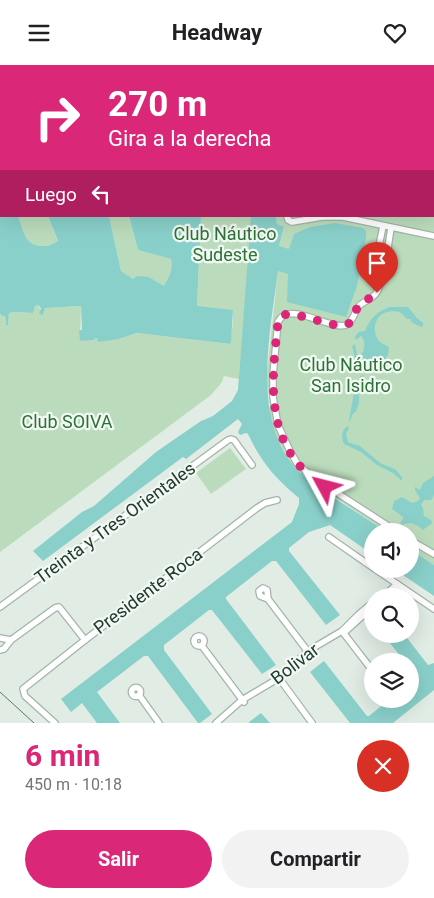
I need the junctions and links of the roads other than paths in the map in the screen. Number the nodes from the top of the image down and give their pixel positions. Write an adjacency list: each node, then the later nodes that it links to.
1 (287, 217): 2 (street)
2 (320, 217): 3 (street)
3 (383, 226): 4 (street); 6 (street)
4 (391, 228): 5 (street); 6 (street)
5 (434, 236)
6 (385, 260): 9 (street)
7 (252, 465): 18 (street, Treinta y Tres Orientales)
8 (277, 500): 25 (street, Presidente Roca)
9 (383, 523)
10 (329, 537): 13 (street)
11 (419, 545): 12 (street)
12 (434, 554)
13 (364, 561)
14 (388, 578): 15 (street)
15 (399, 586): 16 (street); 20 (street)
16 (396, 588)
17 (266, 597): 28 (street)
18 (0, 607)
19 (364, 609): 22 (street, Bolivar)
20 (434, 609)
21 (364, 614): 22 (street, Bolivar)
22 (343, 632): 28 (street, Bolivar); 29 (street)
23 (0, 638): 24 (street)
24 (11, 640): 25 (street); 27 (street)
25 (84, 640): 33 (street, Presidente Roca)
26 (202, 646): 32 (street)
27 (0, 650)
28 (309, 652): 30 (street, Bolivar)
29 (364, 660)
30 (280, 679): 32 (street, Bolivar); 37 (street)
31 (139, 695): 34 (street)
32 (243, 701): 35 (street, Bolivar); 36 (street, Bolivar)
33 (55, 723)
34 (159, 723)
35 (216, 723)
36 (221, 723)
37 (312, 723)

